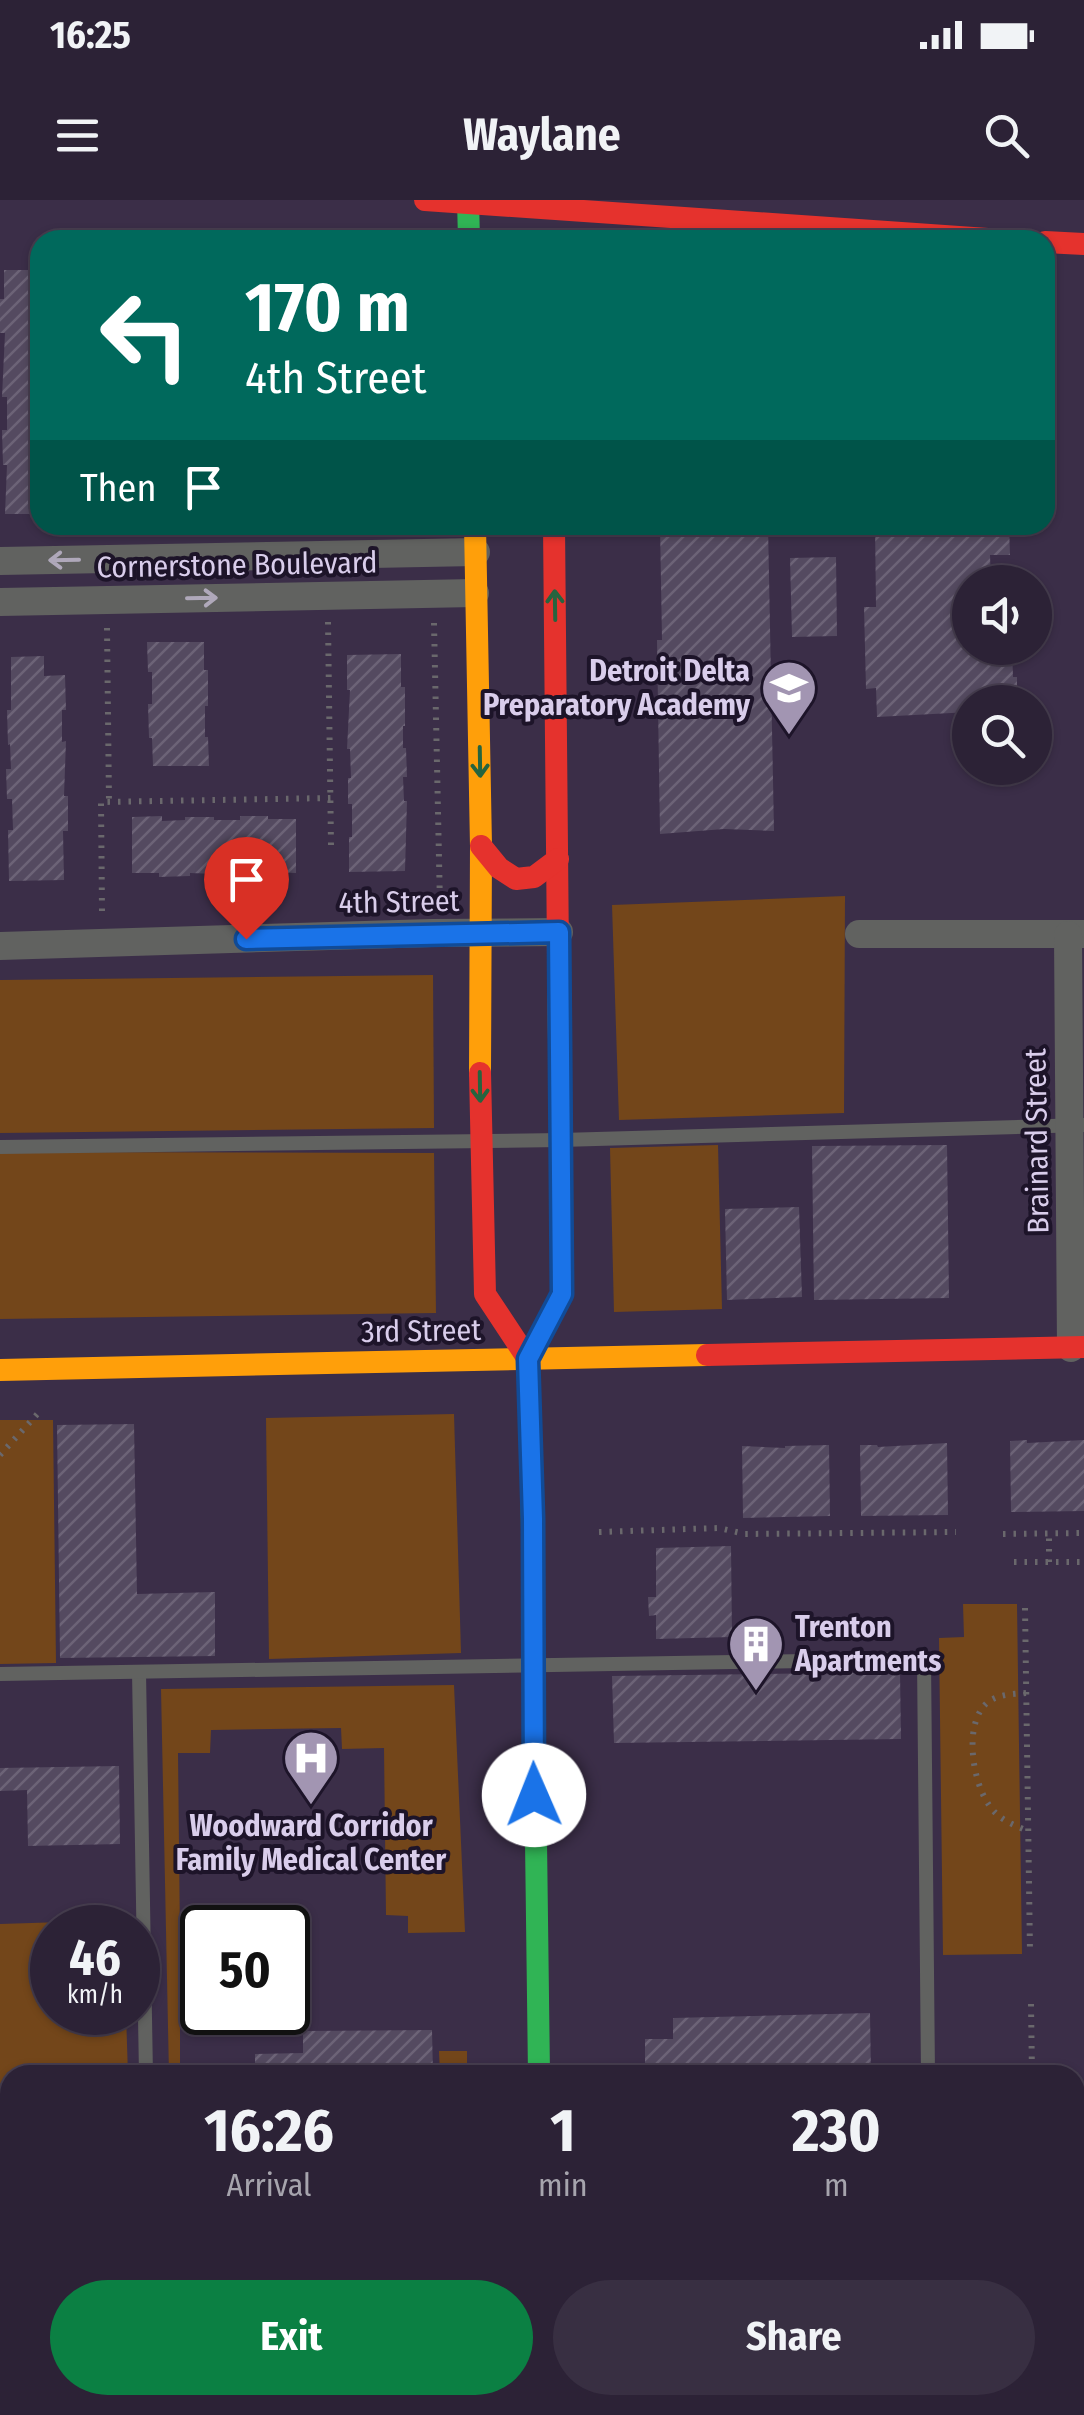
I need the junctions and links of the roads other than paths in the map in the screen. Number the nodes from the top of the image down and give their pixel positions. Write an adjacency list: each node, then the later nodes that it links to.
1 (424, 200): 2 (main road)
2 (468, 202): 3 (main road); 4 (main road)
3 (552, 212): 5 (main road)
4 (469, 230)
5 (841, 230)
6 (1055, 243): 7 (main road)
7 (1084, 244)
8 (554, 535): 14 (main road, one-way to 8)
9 (476, 538): 10 (street, Cornerstone Boulevard, one-way to 10); 11 (main road)
10 (0, 561)
11 (476, 593): 12 (street, Cornerstone Boulevard, one-way to 11); 13 (main road, one-way to 13)
12 (0, 602)
13 (481, 846): 14 (main road); 16 (main road)
14 (558, 859): 15 (main road)
15 (559, 932): 16 (street, 4th Street); 21 (main road)
16 (479, 933): 19 (street, 4th Street); 22 (main road, one-way to 22)
17 (859, 934): 18 (street)
18 (1076, 934): 20 (street, Brainard Street)
19 (0, 946)
20 (1076, 1125): 21 (lane); 24 (street, Brainard Street)
21 (561, 1140): 22 (lane); 25 (main road)
22 (480, 1141): 23 (lane); 25 (main road)
23 (0, 1147)
24 (1077, 1348): 25 (main road, 3rd Street)
25 (528, 1359): 26 (main road, 3rd Street); 27 (main road)
26 (0, 1370)
27 (533, 1667): 28 (lane); 31 (main road); 32 (lane)
28 (140, 1672): 29 (lane); 30 (lane)
29 (0, 1674)
30 (146, 2065)
31 (539, 2065)
32 (928, 2065)

